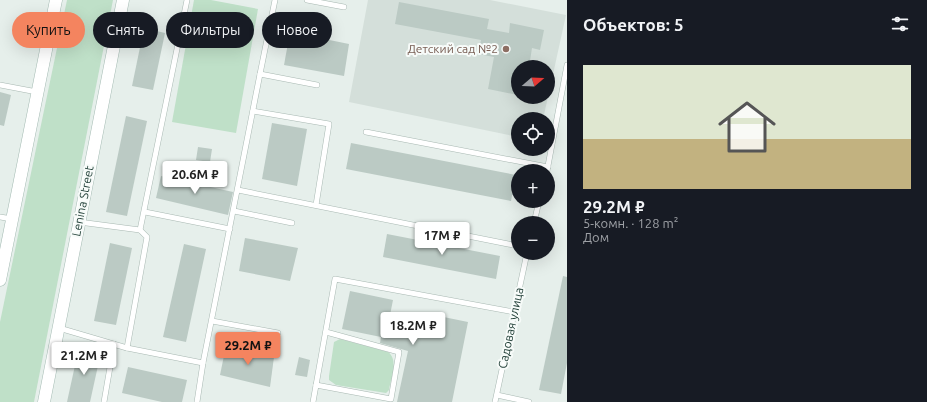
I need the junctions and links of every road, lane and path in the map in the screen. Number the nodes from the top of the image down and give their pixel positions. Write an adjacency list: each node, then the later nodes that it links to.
1 (56, 0): 11 (main road)
2 (123, 0): 22 (main road, Lenina Street)
3 (187, 0): 19 (lane)
4 (275, 0): 8 (lane)
5 (307, 0): 6 (lane)
6 (344, 7)
7 (567, 64): 15 (lane)
8 (260, 74): 10 (lane); 12 (lane)
9 (0, 85): 11 (lane)
10 (317, 86)
11 (37, 92): 21 (main road)
12 (253, 111): 16 (lane); 17 (lane)
13 (366, 132): 14 (lane)
14 (523, 164)
15 (548, 164)
16 (238, 190): 17 (lane); 18 (lane)
17 (316, 205): 26 (lane)
18 (234, 211): 23 (lane); 24 (lane)
19 (145, 212): 24 (lane); 25 (lane)
20 (0, 217): 21 (lane)
21 (12, 219): 28 (main road)
22 (79, 222): 25 (lane); 31 (main road, Lenina Street)
23 (292, 223)
24 (230, 229): 30 (lane)
25 (140, 230): 35 (lane)
26 (511, 245)
27 (525, 260): 29 (lane, Садовая улица)
28 (0, 280)
29 (514, 312): 32 (lane); 38 (lane, Садовая улица)
30 (212, 321): 33 (lane); 36 (lane)
31 (58, 328): 34 (lane); 39 (main road, Lenina Street)
32 (326, 332): 37 (lane); 37 (lane)
33 (278, 333)
34 (114, 344): 35 (lane); 40 (lane)
35 (127, 348): 36 (lane)
36 (203, 363): 41 (lane)
37 (316, 385): 42 (lane)
38 (497, 395): 43 (lane, Садовая улица); 44 (lane)
39 (44, 402)
40 (104, 402)
41 (197, 402)
42 (313, 402)
43 (495, 402)
44 (529, 402)

